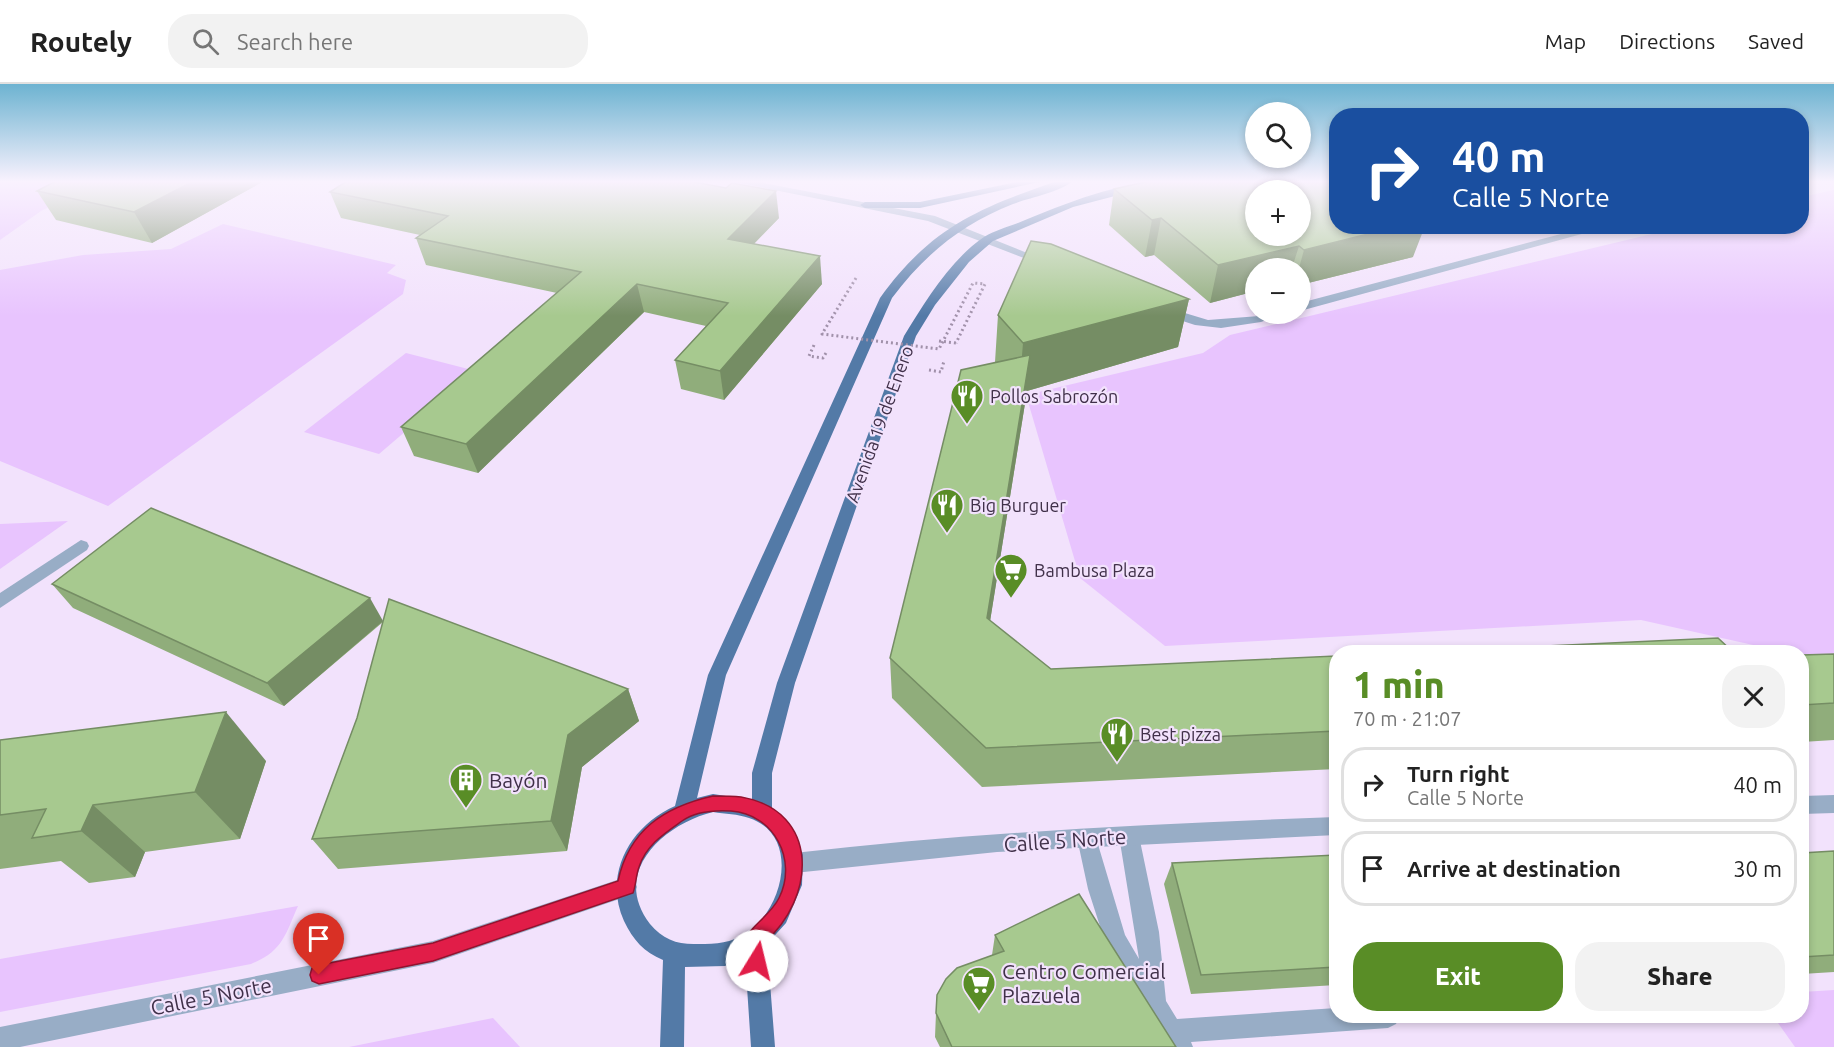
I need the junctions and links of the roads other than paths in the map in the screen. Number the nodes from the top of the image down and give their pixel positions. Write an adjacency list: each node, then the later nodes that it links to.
1 (953, 226): 3 (street)
2 (1020, 226): 5 (main road, Avenida 19 de Enero)
3 (956, 227): 5 (street); 14 (main road)
4 (1576, 234): 7 (street)
5 (989, 239): 6 (street); 15 (main road, Avenida 19 de Enero)
6 (1064, 270)
7 (1311, 304)
8 (1150, 305): 9 (street)
9 (1245, 322)
10 (81, 546): 11 (street)
11 (0, 602)
12 (1834, 804): 13 (street)
13 (1809, 805)
14 (684, 810): 15 (main road); 20 (main road)
15 (762, 813): 19 (main road)
16 (1329, 826): 17 (street, Calle 5 Norte)
17 (1129, 836): 18 (street, Calle 5 Norte); 23 (street)
18 (1088, 838): 19 (street, Calle 5 Norte); 23 (street)
19 (795, 863): 21 (main road)
20 (626, 887): 22 (main road); 25 (street, Calle 5 Norte)
21 (755, 939): 22 (main road); 28 (main road)
22 (674, 954): 27 (main road)
23 (1156, 1007): 26 (street)
24 (1329, 1022): 26 (street)
25 (0, 1039)
26 (1176, 1039)
27 (672, 1047)
28 (763, 1047)

